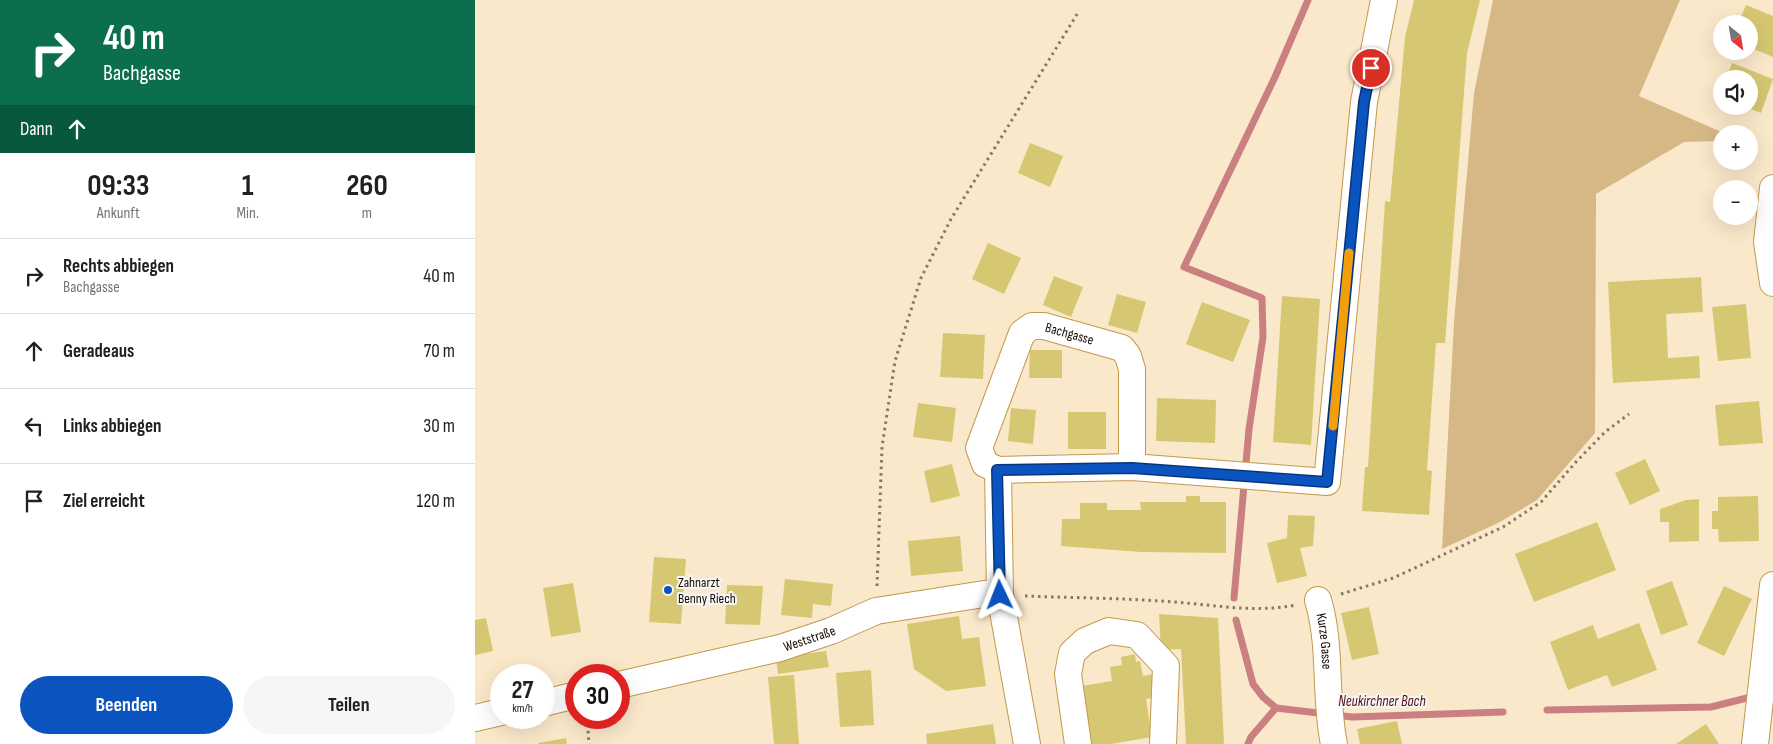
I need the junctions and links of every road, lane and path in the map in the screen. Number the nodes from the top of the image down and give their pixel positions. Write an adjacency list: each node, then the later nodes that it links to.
1 (1384, 0): 6 (street)
2 (1079, 11): 11 (path)
3 (1773, 188): 4 (street)
4 (1773, 283)
5 (1629, 414): 10 (path)
6 (1132, 468): 7 (street); 7 (street, Bachgasse)
7 (997, 470): 9 (street)
8 (1773, 585): 21 (street)
9 (1000, 595): 10 (path); 11 (street, Weststraße); 18 (street)
10 (1318, 600): 15 (street, Kurze Gasse)
11 (876, 611): 12 (street, Weststraße)
12 (630, 682)
13 (490, 715): 14 (street)
14 (475, 718)
15 (1330, 724)
16 (588, 729): 17 (path)
17 (589, 744)
18 (1027, 744)
19 (1079, 744): 20 (street)
20 (1163, 744)
21 (1755, 744)

